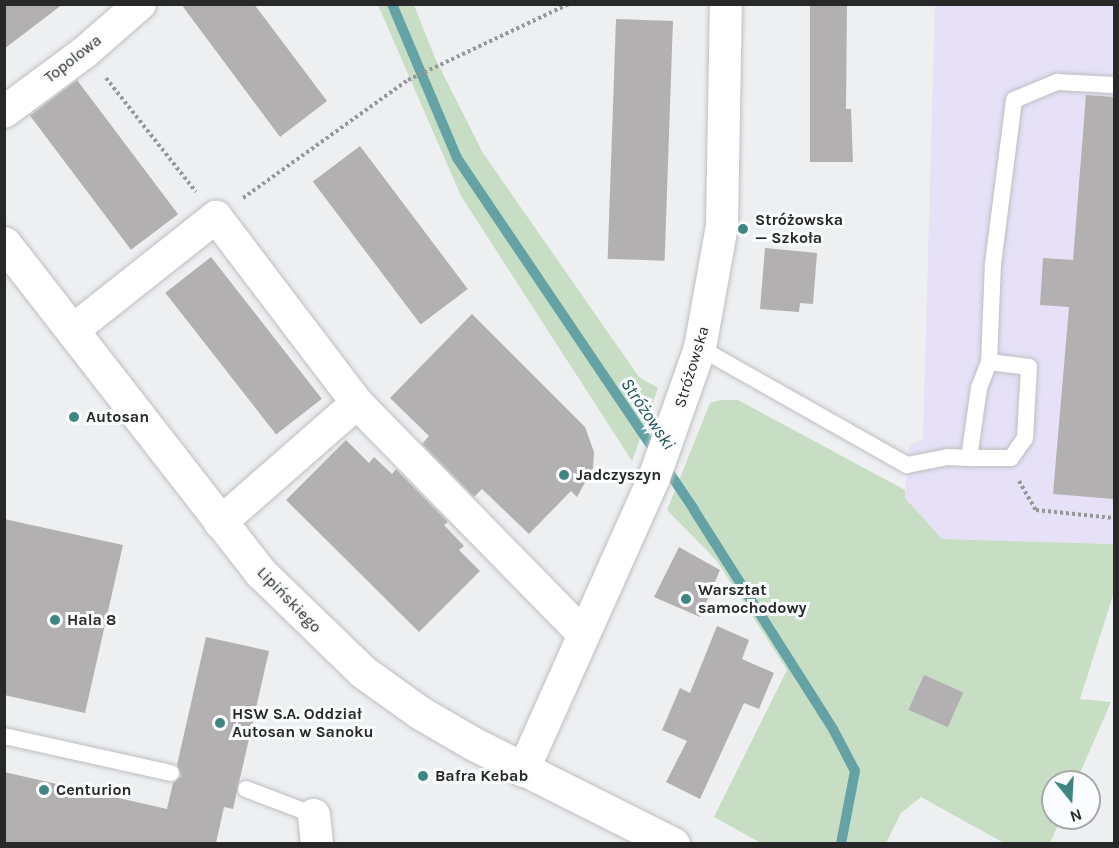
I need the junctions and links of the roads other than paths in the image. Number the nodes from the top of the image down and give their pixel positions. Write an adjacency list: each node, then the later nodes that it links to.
1 (140, 4): 4 (street, Topolowa)
2 (726, 4): 7 (street, Stróżowska)
3 (1114, 85): 8 (lane)
4 (4, 112)
5 (4, 243): 6 (main road, Lipińskiego)
6 (72, 332): 9 (street); 11 (main road, Lipińskiego)
7 (700, 348): 10 (lane); 12 (street, Stróżowska)
8 (989, 362): 10 (lane); 10 (lane)
9 (357, 403): 11 (street); 12 (street)
10 (969, 458)
11 (220, 523): 14 (main road, Lipińskiego)
12 (583, 634): 14 (street, Stróżowska)
13 (4, 736): 15 (lane)
14 (523, 771): 17 (main road, Lipińskiego)
15 (171, 773)
16 (246, 789): 18 (lane)
17 (595, 805): 19 (main road); 20 (main road, Lipińskiego)
18 (315, 829)
19 (630, 843)
20 (673, 843)

